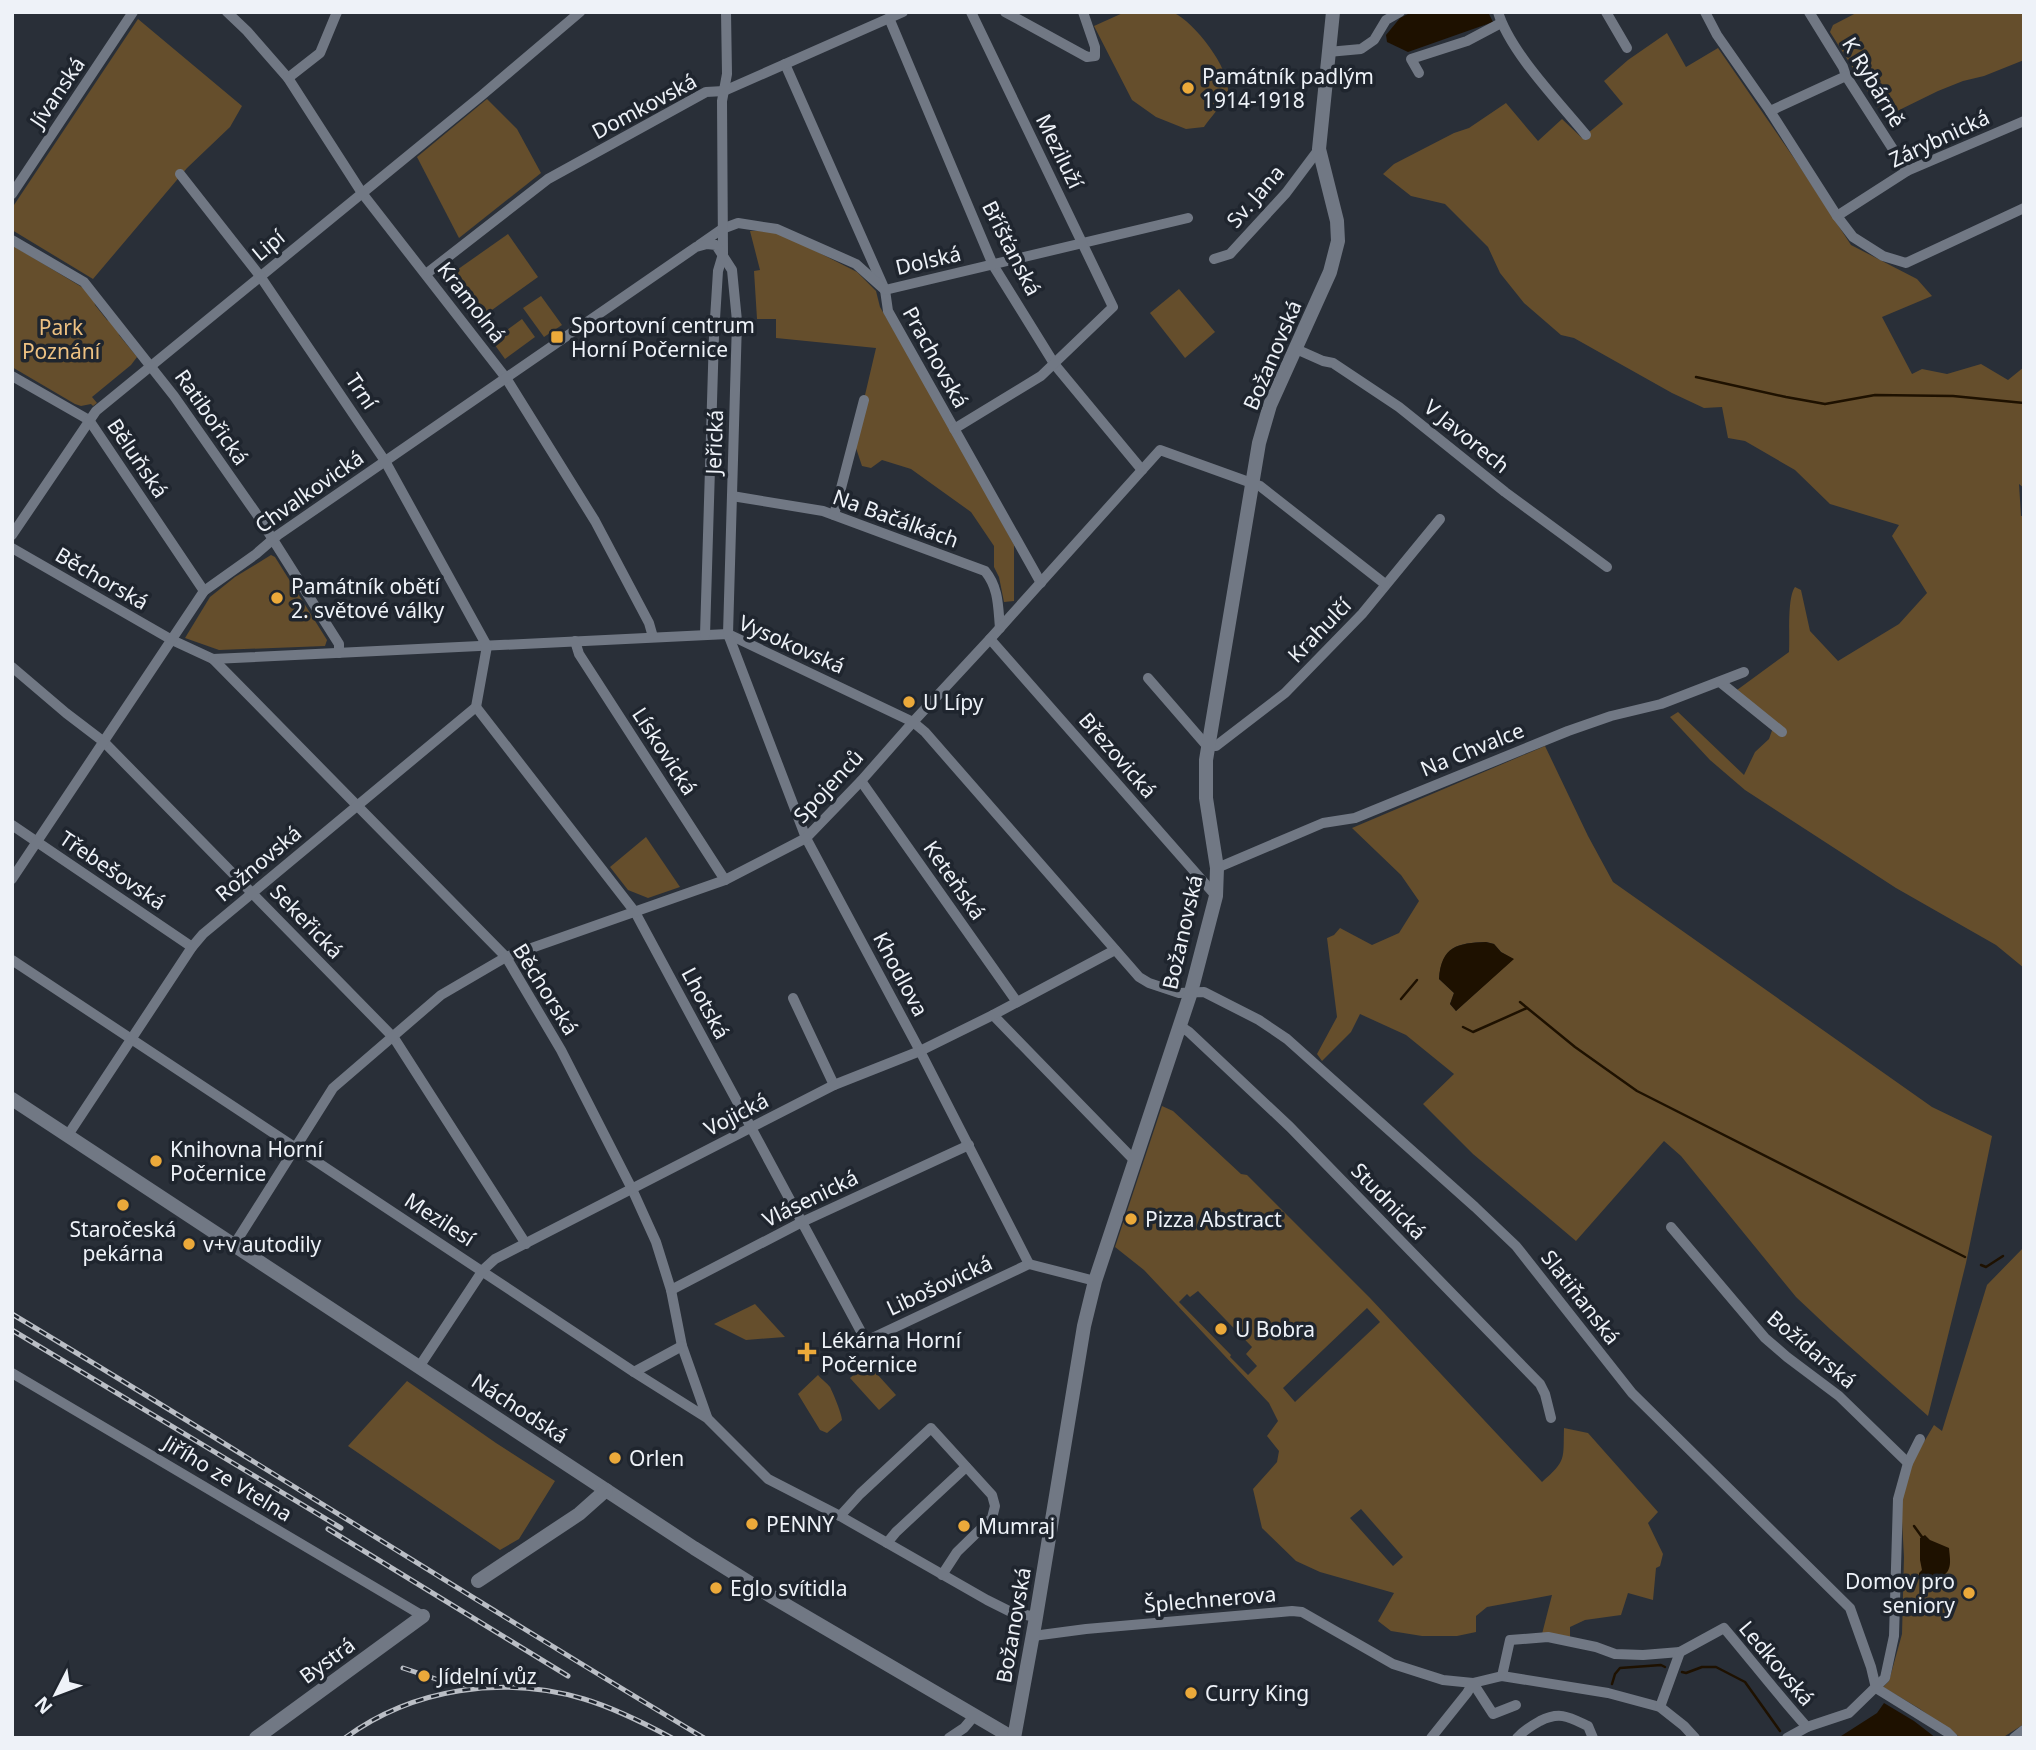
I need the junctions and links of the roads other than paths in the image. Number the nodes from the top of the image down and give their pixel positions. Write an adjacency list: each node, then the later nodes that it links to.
1 (227, 12): 22 (street, Kramolná)
2 (337, 12): 22 (street)
3 (726, 12): 23 (street, Jeřická)
4 (903, 12): 15 (street, Domkovská)
5 (971, 12): 37 (street, Meziluží)
6 (1005, 12): 7 (street)
7 (1083, 12)
8 (1333, 12): 18 (street, Božanovská)
9 (1399, 12): 18 (street)
10 (1606, 12): 17 (street)
11 (1705, 12): 24 (street)
12 (1809, 12): 21 (street, K Rybárně)
13 (131, 13): 31 (street, Jívanská)
14 (579, 13): 30 (street, Lipí)
15 (889, 18): 19 (street, Domkovská); 41 (street, Bříšťanská)
16 (1500, 18): 20 (street); 26 (street)
17 (1627, 48)
18 (1328, 52): 27 (street, Božanovská)
19 (785, 64): 23 (street, Domkovská); 44 (street, Prachovská)
20 (1419, 74)
21 (1846, 76): 24 (street); 28 (street, K Rybárně)
22 (288, 78): 30 (street, Kramolná)
23 (724, 91): 35 (street, Jeřická); 42 (street, Domkovská)
24 (1770, 111): 33 (street)
25 (2024, 121): 28 (street, Zárybnická)
26 (1586, 135)
27 (1319, 149): 40 (street, Sv. Jana); 45 (street, Božanovská)
28 (1907, 171): 33 (street, Zárybnická)
29 (180, 174): 43 (street, Trní)
30 (362, 193): 42 (street, Kramolná); 43 (street, Lipí)
31 (12, 194)
32 (2024, 208): 33 (street)
33 (1837, 216)
34 (1188, 218): 37 (street, Dolská)
35 (722, 229): 38 (street, Dolská); 39 (street, Jeřická); 44 (street, Dolská)
36 (12, 240): 46 (street, Ratibořická)
37 (1083, 243): 41 (street, Dolská); 47 (street, Meziluží)
38 (696, 247): 39 (street); 49 (street, Chvalkovická)
39 (723, 254): 56 (street, Jeřická); 68 (street, Jeřická)
40 (1214, 259)
41 (993, 265): 44 (street, Dolská); 47 (street, Bříšťanská)
42 (426, 274): 49 (street, Kramolná)
43 (260, 276): 46 (street, Lipí); 53 (street, Trní)
44 (885, 290): 52 (street, Prachovská)
45 (1296, 349): 55 (street, Božanovská); 62 (street, V Javorech)
46 (151, 365): 51 (street, Lipí); 60 (street, Ratibořická)
47 (1055, 365): 52 (street); 54 (street, Bříšťanská)
48 (12, 376): 51 (street, Běluňská)
49 (506, 378): 53 (street, Chvalkovická); 69 (street, Kramolná)
50 (864, 400): 57 (street)
51 (89, 420): 59 (street, Lipí); 65 (street, Běluňská)
52 (954, 429): 63 (street, Prachovská)
53 (385, 461): 60 (street, Chvalkovická); 73 (street, Trní)
54 (1142, 470): 55 (street, Spojenců); 63 (street, Spojenců)
55 (1251, 482): 64 (street, Spojenců); 84 (street, Božanovská)
56 (732, 496): 57 (street, Na Bačálkách); 67 (street, Jeřická)
57 (834, 515): 66 (street, Na Bačálkách)
58 (1440, 519): 64 (street, Krahulčí)
59 (12, 535)
60 (272, 539): 65 (street, Chvalkovická); 74 (street, Ratibořická)
61 (12, 548): 71 (street, Běchorská)
62 (1607, 567)
63 (1041, 583): 66 (street, Spojenců)
64 (1385, 584): 84 (street, Krahulčí)
65 (204, 591): 71 (street, Chvalkovická)
66 (1000, 628): 70 (street, Spojenců)
67 (728, 634): 68 (street, Vysokovská); 81 (street, Vysokovská); 88 (street, Khodlova)
68 (705, 635): 69 (street, Vysokovská)
69 (653, 637): 72 (street, Vysokovská)
70 (990, 639): 81 (street, Spojenců); 94 (street, Březovická)
71 (172, 640): 75 (street, Vysokovská); 83 (street, Chvalkovická)
72 (575, 641): 73 (street, Vysokovská); 92 (street, Lískovická)
73 (487, 646): 74 (street, Vysokovská); 80 (street)
74 (339, 653): 75 (street, Vysokovská)
75 (213, 659): 86 (street, Běchorská)
76 (12, 667): 83 (street, Sekeřická)
77 (1744, 672): 79 (street, Na Chvalce)
78 (1148, 678): 84 (street)
79 (1720, 682): 82 (street); 90 (street, Na Chvalce)
80 (476, 707): 86 (street, Rožnovská); 95 (street, Lhotská)
81 (913, 722): 85 (street, Spojenců); 97 (street, Vysokovská)
82 (1782, 732)
83 (103, 742): 89 (street, Chvalkovická); 93 (street, Sekeřická)
84 (1207, 746): 90 (street, Božanovská)
85 (861, 781): 88 (street, Spojenců); 102 (street, Keteňská)
86 (357, 805): 93 (street, Rožnovská); 98 (street, Běchorská)
87 (12, 825): 89 (street, Třebešovská)
88 (806, 838): 92 (street, Spojenců); 107 (street, Khodlova)
89 (37, 842): 91 (street, Chvalkovická); 96 (street, Třebešovská)
90 (1217, 868): 94 (street, Božanovská)
91 (12, 878)
92 (725, 880): 95 (street, Spojenců)
93 (253, 892): 96 (street, Rožnovská); 105 (street, Sekeřická)
94 (1216, 896): 100 (street, Božanovská)
95 (635, 912): 98 (street, Spojenců); 110 (street, Lhotská)
96 (192, 947): 106 (street, Rožnovská)
97 (1115, 950): 100 (street, Vysokovská); 102 (street, Vojická)
98 (506, 957): 105 (street, Spojenců); 115 (street, Běchorská)
99 (12, 960): 106 (street, Mezilesí)
100 (1191, 992): 104 (street, Božanovská); 145 (street, Slatiňanská)
101 (793, 998): 108 (street)
102 (1017, 1002): 103 (street, Vojická)
103 (993, 1015): 107 (street, Vojická); 114 (street)
104 (1180, 1026): 114 (street, Božanovská); 130 (street, Studnická)
105 (394, 1038): 113 (street, Spojenců); 118 (street, Sekeřická)
106 (132, 1039): 111 (street, Rožnovská); 113 (street, Mezilesí)
107 (920, 1051): 108 (street, Vojická); 112 (street, Khodlova)
108 (834, 1085): 110 (street, Vojická)
109 (12, 1098): 111 (street, Náchodská)
110 (751, 1127): 115 (street, Vojická); 116 (street, Lhotská)
111 (68, 1135): 119 (street, Náchodská)
112 (969, 1145): 116 (street, Vlásenická); 120 (street, Khodlova)
113 (295, 1147): 119 (street, Spojenců); 121 (street, Mezilesí)
114 (1135, 1161): 122 (street, Božanovská)
115 (632, 1189): 118 (street, Vojická); 123 (street, Běchorská)
116 (802, 1222): 123 (street, Vlásenická); 124 (street, Lhotská)
117 (1671, 1227): 132 (street, Božídarská)
118 (526, 1244): 121 (street, Vojická)
119 (234, 1245): 126 (street, Náchodská)
120 (1029, 1264): 122 (street); 124 (street, Libošovická)
121 (483, 1270): 126 (street, Vojická); 127 (street, Mezilesí)
122 (1095, 1281): 140 (street, Božanovská)
123 (671, 1290): 125 (street, Běchorská)
124 (866, 1341)
125 (682, 1346): 127 (street); 129 (street, Běchorská)
126 (419, 1367): 134 (street, Náchodská)
127 (634, 1372): 129 (street, Mezilesí)
128 (12, 1373): 139 (street, Jiřího ze Vtelna)
129 (707, 1418): 135 (street, Mezilesí)
130 (1551, 1418)
131 (1920, 1439): 132 (street)
132 (1908, 1463): 145 (street)
133 (966, 1467): 135 (street); 136 (street); 137 (street)
134 (606, 1490): 138 (street); 148 (street, Náchodská)
135 (840, 1516): 136 (street, Mezilesí)
136 (887, 1543): 137 (street, Mezilesí)
137 (942, 1575): 140 (street, Mezilesí)
138 (478, 1581)
139 (423, 1616): 151 (street, Bystrá)
140 (1036, 1617): 141 (street, Božanovská)
141 (1033, 1636): 144 (street, Šplechnerova); 153 (street, Božanovská)
142 (1680, 1652): 143 (street, Ledkovská); 147 (street); 149 (street, Ledkovská)
143 (1502, 1675): 144 (street, Šplechnerova); 147 (street, Šplechnerova)
144 (1473, 1683): 146 (street); 154 (street)
145 (1876, 1688): 149 (street); 159 (street)
146 (1516, 1705)
147 (1660, 1707): 157 (street, Šplechnerova)
148 (975, 1716): 152 (street); 153 (street, Náchodská)
149 (1807, 1727): 158 (street)
150 (2024, 1730): 160 (street)
151 (256, 1738)
152 (949, 1738)
153 (1014, 1738)
154 (1431, 1738)
155 (1517, 1738): 156 (street)
156 (1592, 1738)
157 (1695, 1738)
158 (1787, 1738)
159 (1953, 1738)
160 (2014, 1738)

